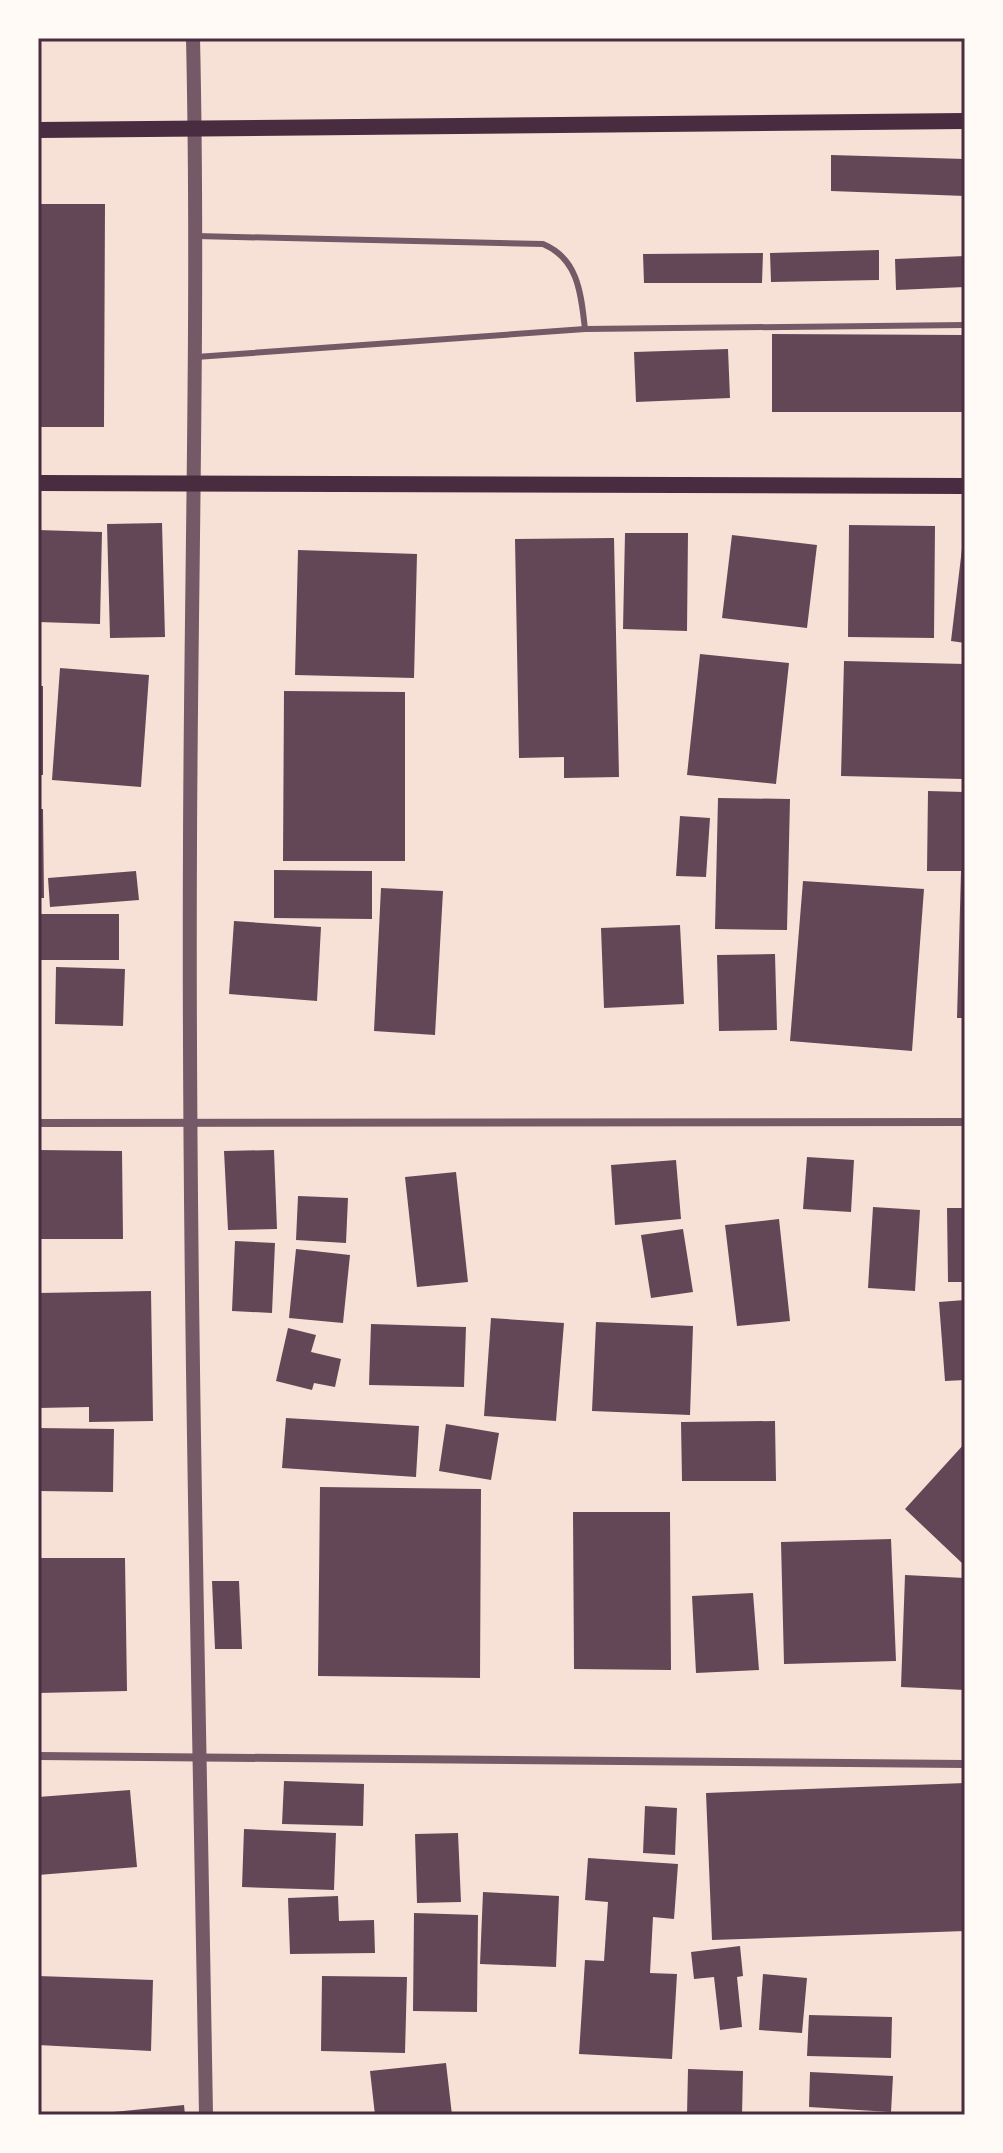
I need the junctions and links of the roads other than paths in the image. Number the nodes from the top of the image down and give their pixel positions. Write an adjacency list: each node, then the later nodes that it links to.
1 (193, 38): 4 (street)
2 (965, 121): 4 (main road)
3 (38, 130): 4 (main road)
4 (195, 131): 5 (street)
5 (196, 236): 7 (lane); 8 (street)
6 (965, 325): 7 (lane)
7 (585, 329): 8 (lane)
8 (196, 357): 9 (street)
9 (195, 482): 10 (main road); 11 (main road); 14 (street)
10 (38, 483)
11 (965, 486)
12 (965, 1122): 14 (street)
13 (38, 1123): 14 (street)
14 (191, 1124): 16 (street)
15 (38, 1756): 16 (street)
16 (200, 1759): 17 (street); 18 (street)
17 (965, 1764)
18 (206, 2115)

